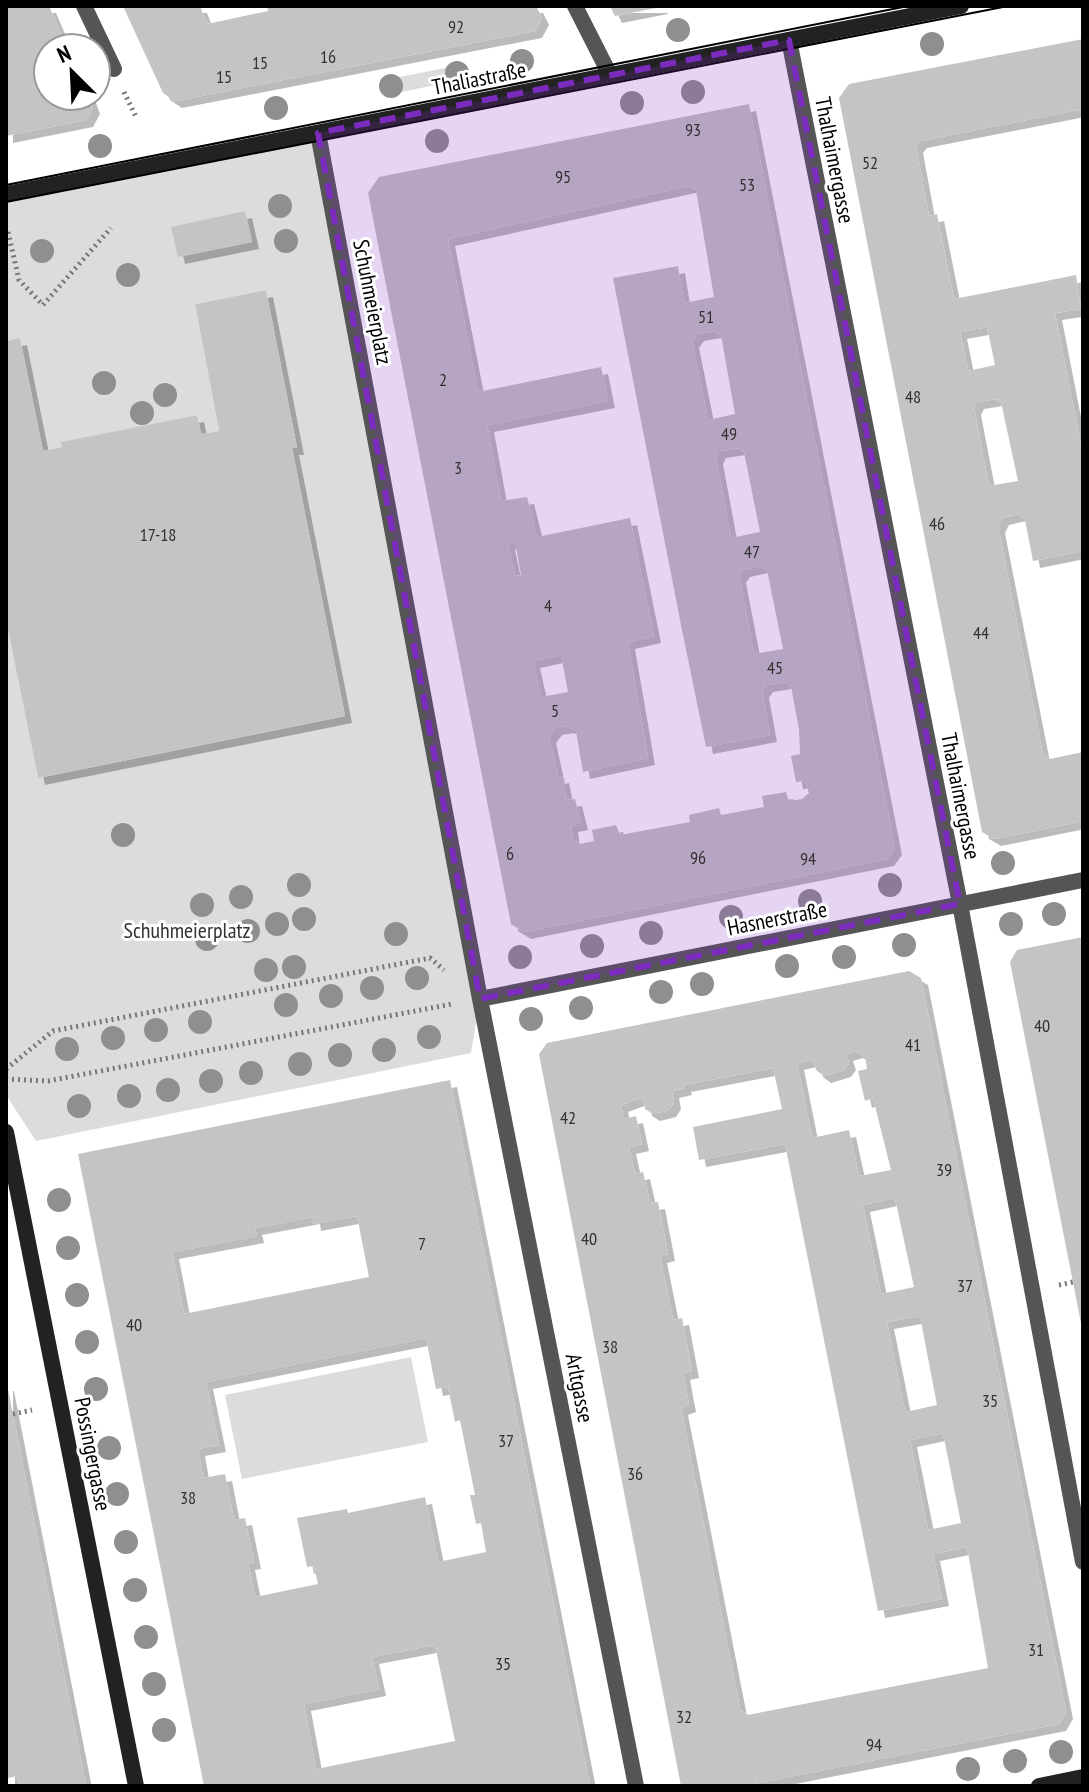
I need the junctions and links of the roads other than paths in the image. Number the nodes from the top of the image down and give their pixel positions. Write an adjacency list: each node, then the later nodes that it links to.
1 (84, 6): 5 (street)
2 (575, 6): 6 (street)
3 (961, 6): 4 (main road, Thaliastraße)
4 (789, 40): 6 (main road, Thaliastraße); 10 (street, Thalhaimergasse)
5 (114, 69)
6 (610, 75): 7 (main road, Thaliastraße)
7 (318, 133): 8 (main road, Thaliastraße); 11 (street, Schuhmeierplatz)
8 (6, 194)
9 (1083, 880): 10 (street, Hasnerstraße)
10 (960, 904): 11 (street, Hasnerstraße); 13 (street, Thalhaimergasse)
11 (480, 999): 16 (street, Arltgasse)
12 (6, 1132): 15 (main road, Possingergasse)
13 (1083, 1562)
14 (1083, 1777): 17 (main road)
15 (136, 1786)
16 (636, 1786)
17 (1039, 1786)

